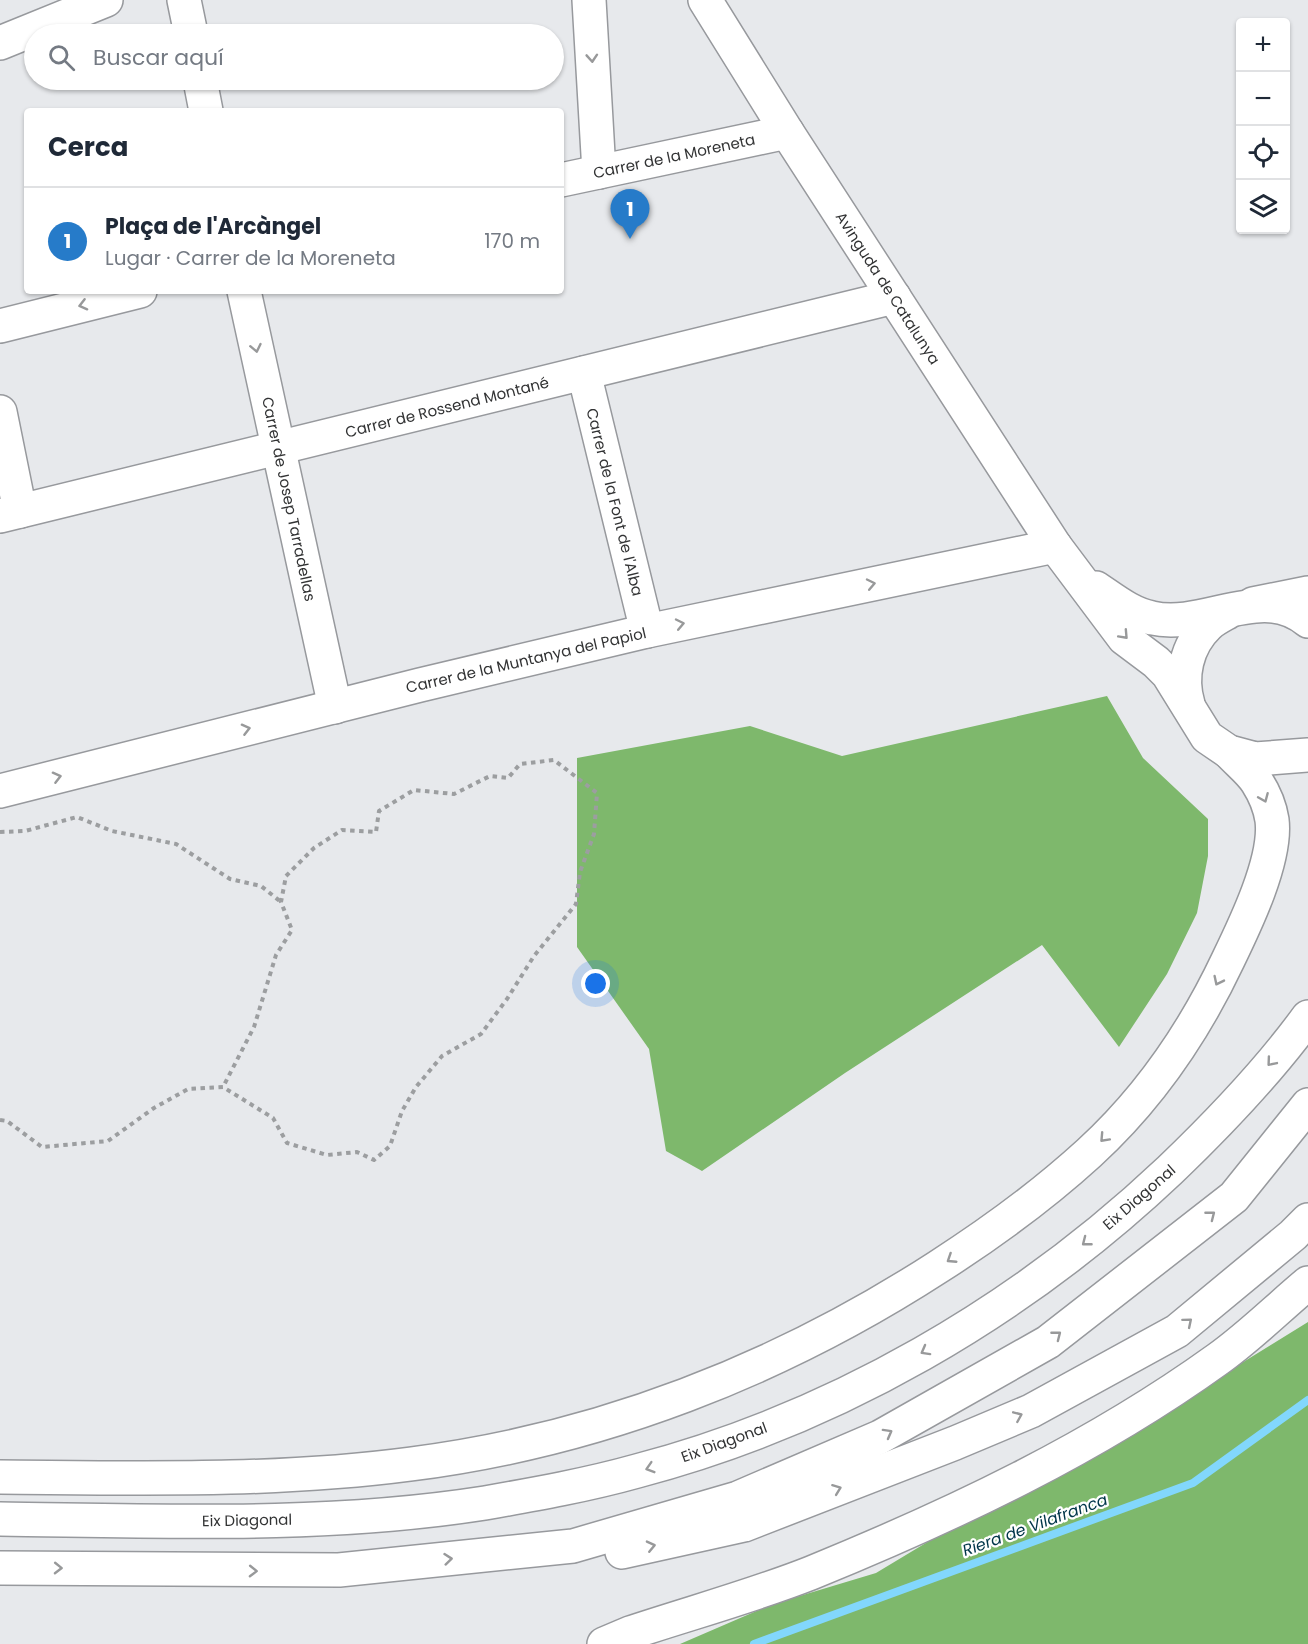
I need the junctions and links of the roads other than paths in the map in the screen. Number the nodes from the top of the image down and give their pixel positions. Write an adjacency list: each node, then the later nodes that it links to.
1 (106, 0): 5 (main road)
2 (184, 0): 6 (main road)
3 (588, 0): 12 (main road, one-way to 12)
4 (705, 0): 11 (main road, Avinguda de Catalunya)
5 (47, 24)
6 (189, 24)
7 (24, 33): 8 (main road)
8 (0, 43)
9 (202, 90): 10 (main road)
10 (206, 108)
11 (787, 132): 12 (main road, Carrer de la Moreneta); 16 (main road, Avinguda de Catalunya)
12 (599, 172): 13 (main road, Carrer de la Moreneta)
13 (564, 179)
14 (128, 294): 17 (main road, one-way to 17)
15 (245, 294): 20 (main road, Carrer de Josep Tarradellas, one-way to 20)
16 (894, 297): 18 (main road, Carrer de Rossend Montané); 22 (main road, Avinguda de Catalunya)
17 (0, 326)
18 (584, 373): 20 (main road, Carrer de Rossend Montané); 27 (main road, Carrer de la Font de l'Alba)
19 (0, 412): 21 (main road)
20 (278, 448): 21 (main road, Carrer de Rossend Montané); 28 (main road, Carrer de Josep Tarradellas)
21 (10, 513)
22 (1055, 546): 23 (main road, Avinguda de Catalunya); 27 (main road, Carrer de la Muntanya del Papiol, one-way to 22)
23 (1074, 573): 25 (main road); 29 (main road, Avinguda de Catalunya, one-way to 29)
24 (1308, 593): 25 (main road)
25 (1241, 608): 26 (main road); 29 (main road)
26 (1308, 621)
27 (647, 631): 28 (main road, Carrer de la Muntanya del Papiol)
28 (335, 706): 32 (main road, Carrer de la Muntanya del Papiol, one-way to 28)
29 (1191, 715): 30 (main road)
30 (1229, 752): 31 (main road); 37 (main road, one-way to 37)
31 (1299, 752)
32 (0, 791)
33 (1308, 1017): 38 (main road, Eix Diagonal, one-way to 38)
34 (1308, 1105): 39 (main road, one-way to 34)
35 (1308, 1220): 39 (main road, one-way to 35)
36 (1308, 1283): 41 (main road)
37 (0, 1476)
38 (0, 1519)
39 (573, 1546): 40 (main road, one-way to 39)
40 (0, 1568)
41 (604, 1644)

